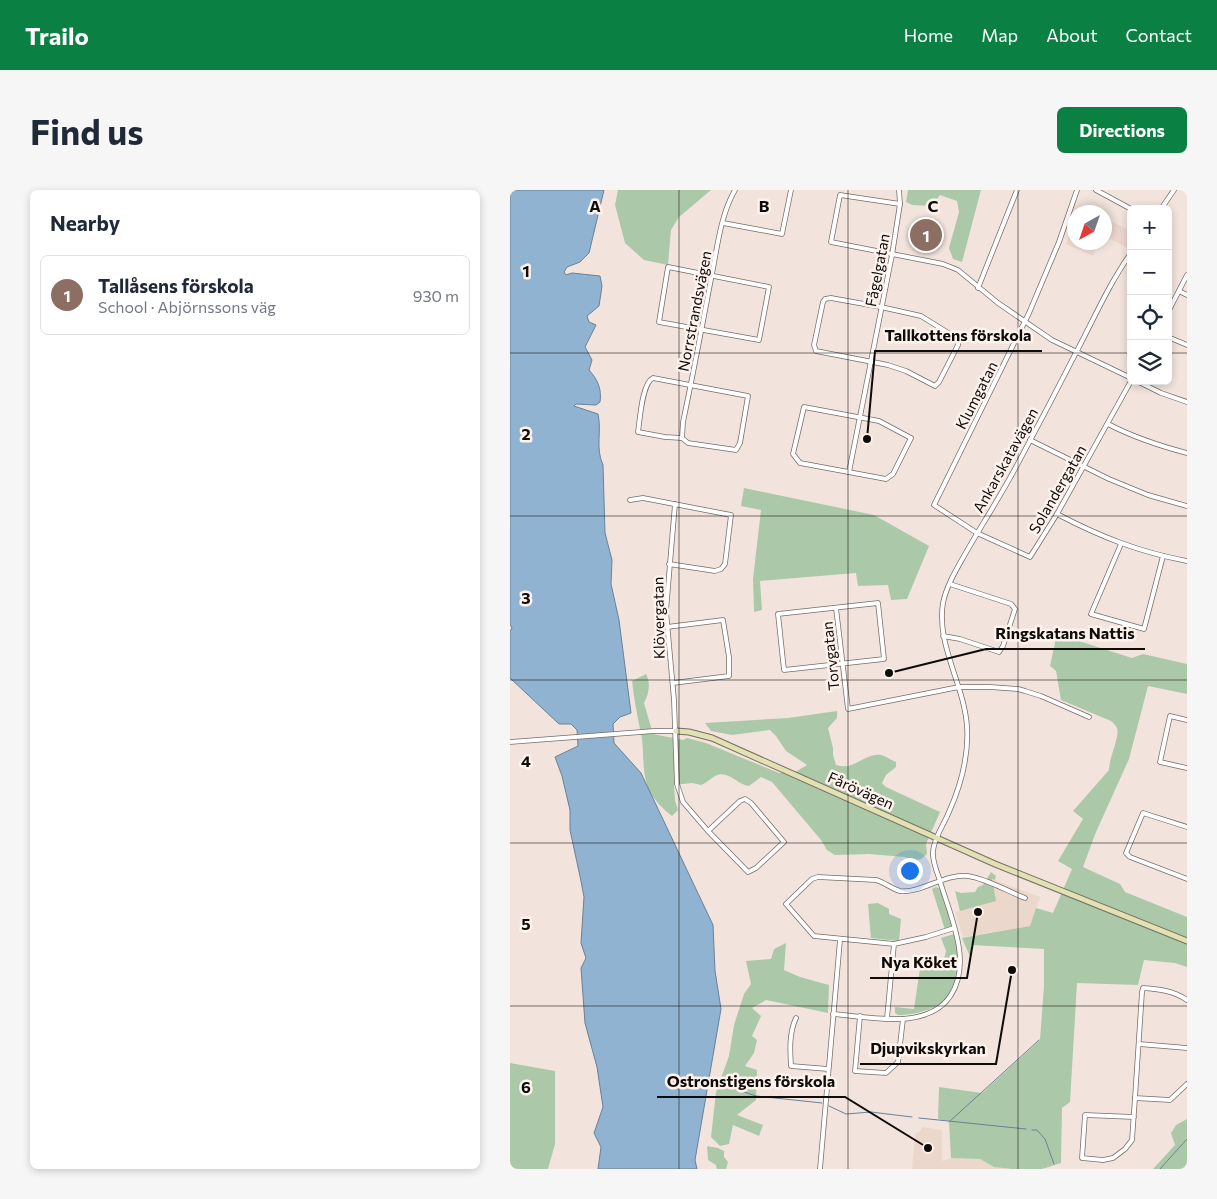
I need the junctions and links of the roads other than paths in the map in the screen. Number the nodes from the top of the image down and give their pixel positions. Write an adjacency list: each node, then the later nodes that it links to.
1 (735, 190): 11 (street, Norrstrandsvägen)
2 (791, 190): 11 (street)
3 (899, 190): 8 (street, Fågelgatan)
4 (1017, 190): 16 (street)
5 (1077, 190): 21 (street, Klumgatan)
6 (1096, 190): 10 (street)
7 (1174, 190): 9 (street)
8 (900, 204): 12 (street, Fågelgatan); 12 (street)
9 (1164, 205)
10 (1127, 207)
11 (723, 223): 15 (street, Norrstrandsvägen)
12 (892, 255): 16 (street); 20 (street, Fågelgatan)
13 (1127, 260): 25 (street, Ankarskatavägen)
14 (1187, 275): 17 (street)
15 (712, 276): 22 (street, Norrstrandsvägen); 22 (street); 22 (street)
16 (978, 288): 21 (street)
17 (1178, 292): 18 (street); 19 (street)
18 (1187, 295)
19 (1172, 304)
20 (881, 307): 26 (street, Fågelgatan); 26 (street); 26 (street)
21 (1025, 322): 25 (street); 43 (street, Klumgatan)
22 (702, 330): 28 (street, Norrstrandsvägen)
23 (1172, 339): 24 (street)
24 (1187, 345)
25 (1076, 353): 27 (street); 35 (street, Ankarskatavägen)
26 (871, 363): 32 (street, Fågelgatan)
27 (1127, 378)
28 (691, 385): 34 (street, Norrstrandsvägen); 34 (street); 34 (street)
29 (1128, 385): 33 (street, Solandergatan)
30 (1145, 385): 31 (street)
31 (1187, 402)
32 (860, 417): 38 (street, Fågelgatan); 38 (street); 38 (street)
33 (1108, 424): 36 (street); 37 (street, Solandergatan)
34 (682, 438)
35 (1030, 440): 37 (street); 43 (street, Ankarskatavägen)
36 (1187, 454)
37 (1083, 467): 41 (street); 42 (street, Solandergatan)
38 (849, 472)
39 (630, 500): 40 (street)
40 (675, 504): 47 (street, Klövergatan); 47 (street)
41 (1187, 506)
42 (1057, 514): 43 (street, Solandergatan); 44 (street)
43 (977, 533): 48 (street, Ankarskatavägen)
44 (1121, 544): 45 (street); 45 (street)
45 (1163, 556): 46 (street)
46 (1187, 561)
47 (669, 564): 50 (street, Klövergatan)
48 (950, 584): 51 (street, Ankarskatavägen); 51 (street)
49 (836, 608): 52 (street, Torvgatan); 52 (street); 52 (street)
50 (667, 627): 53 (street, Klövergatan); 53 (street)
51 (943, 636): 54 (street, Ankarskatavägen)
52 (842, 664): 54 (street, Torvgatan)
53 (672, 684): 57 (street, Klövergatan)
54 (959, 687): 55 (street); 62 (street, Ankarskatavägen)
55 (1089, 717)
56 (1187, 720): 59 (street)
57 (676, 731): 58 (street, Fårövägen); 61 (street, Klövergatan); 62 (street, Fårövägen)
58 (510, 742)
59 (1187, 768)
60 (1187, 827): 63 (street)
61 (708, 831): 61 (street, Klövergatan)
62 (937, 838): 64 (street, Ankarskatavägen); 68 (street, Fårövägen)
63 (1187, 879)
64 (940, 880): 65 (street); 66 (street, Ankarskatavägen); 67 (street)
65 (1025, 898)
66 (954, 928): 69 (street); 75 (street, Ankarskatavägen)
67 (840, 940): 69 (street); 71 (street)
68 (1187, 941)
69 (894, 944): 74 (street)
70 (1187, 1000): 76 (street)
71 (833, 1014): 72 (street, Ankarskatavägen); 78 (street)
72 (860, 1016): 74 (street, Ankarskatavägen); 75 (street)
73 (796, 1018): 78 (street)
74 (887, 1018): 75 (street, Ankarskatavägen)
75 (903, 1018)
76 (1139, 1044): 77 (street); 80 (street)
77 (1187, 1048)
78 (828, 1070): 82 (street)
79 (1187, 1084): 80 (street)
80 (1136, 1098): 81 (street)
81 (1134, 1117): 81 (street)
82 (820, 1169)

